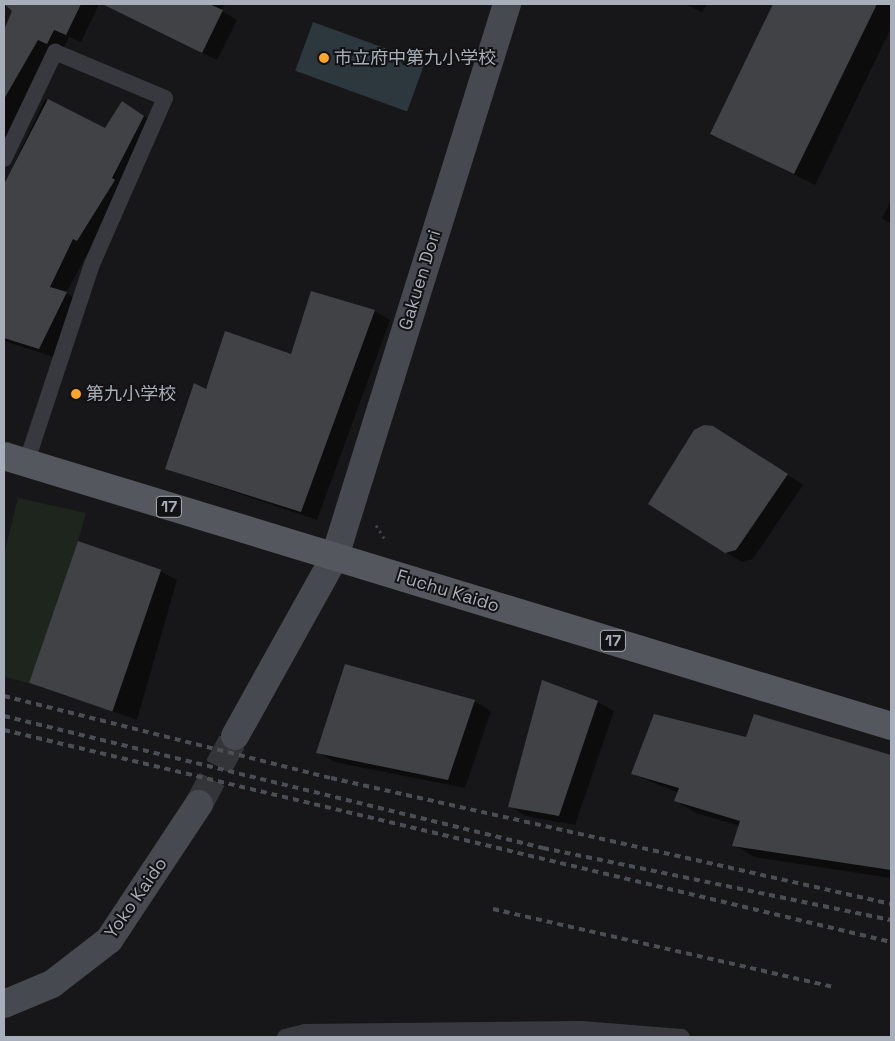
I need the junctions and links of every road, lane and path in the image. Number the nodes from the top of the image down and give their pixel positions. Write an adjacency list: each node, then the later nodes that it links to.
1 (507, 4): 6 (street, Gakuen Dori)
2 (4, 159): 3 (lane)
3 (15, 460): 6 (main road, Fuchu Kaido / 17)
4 (374, 518): 5 (path)
5 (397, 545)
6 (335, 556): 7 (main road, Fuchu Kaido / 17); 8 (street)
7 (891, 726)
8 (235, 736)
9 (199, 804): 10 (street, Yoko Kaido)
10 (4, 1004)
11 (285, 1037): 12 (lane)
12 (682, 1037)

